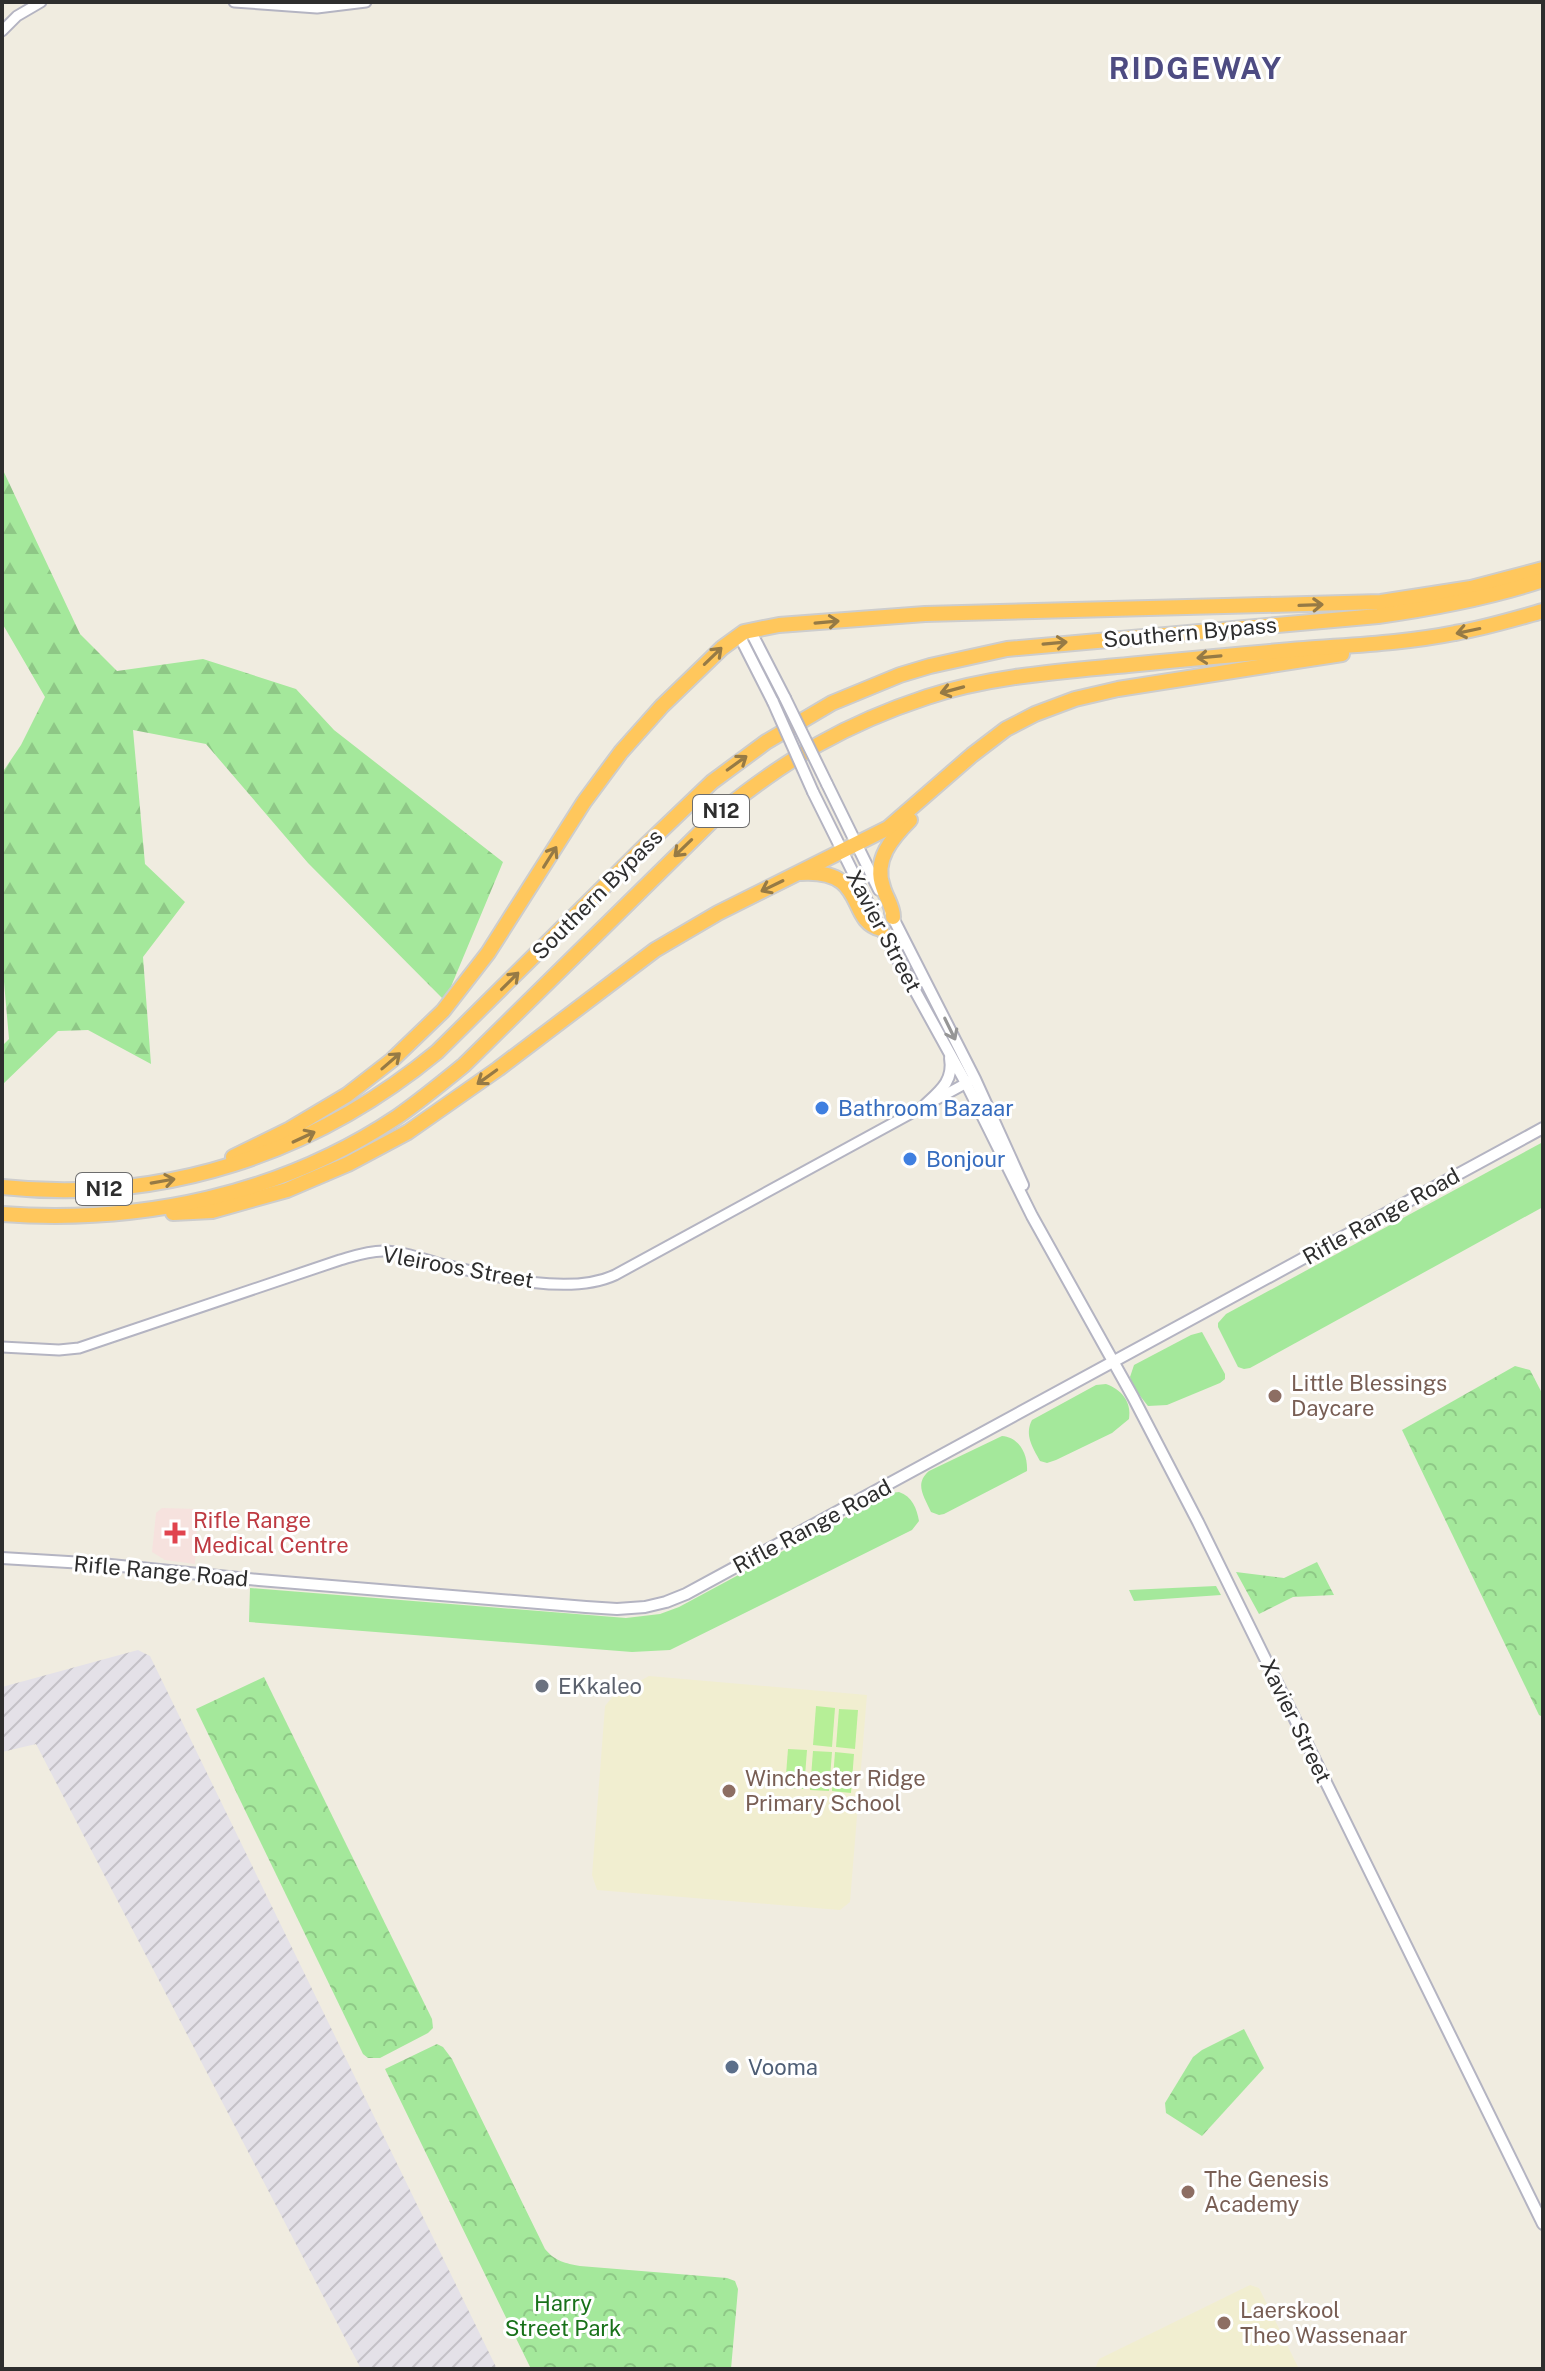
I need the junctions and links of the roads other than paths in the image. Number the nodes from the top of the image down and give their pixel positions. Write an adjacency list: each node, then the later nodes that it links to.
1 (41, 2): 4 (street)
2 (234, 2): 3 (street)
3 (366, 2)
4 (2, 31)
5 (1543, 569): 8 (highway, one-way to 5)
6 (1543, 580): 20 (highway, Southern Bypass / N12, one-way to 6)
7 (1543, 611): 9 (highway, Southern Bypass / N12, one-way to 9)
8 (744, 633): 11 (main road, Xavier Street, bridge); 12 (main road, Xavier Street, bridge); 20 (highway, one-way to 8)
9 (1394, 642): 10 (highway); 22 (highway, Southern Bypass / N12, one-way to 22)
10 (952, 771): 11 (highway); 14 (highway)
11 (856, 844): 12 (highway); 14 (main road, Xavier Street)
12 (842, 851): 13 (highway); 15 (main road, Xavier Street)
13 (798, 873): 15 (highway); 22 (highway, one-way to 22)
14 (893, 917): 17 (main road, Xavier Street, one-way to 17)
15 (881, 929): 16 (main road, Xavier Street)
16 (948, 1049): 17 (main road, Xavier Street); 18 (main road)
17 (970, 1081): 18 (street, Vleiroos Street); 25 (main road, Xavier Street)
18 (924, 1106): 24 (street, Vleiroos Street)
19 (1543, 1128): 25 (main road, Rifle Range Road)
20 (204, 1173): 21 (highway, Southern Bypass / N12, one-way to 20)
21 (2, 1187)
22 (141, 1212): 23 (highway, Southern Bypass / N12)
23 (2, 1214)
24 (2, 1347)
25 (1113, 1363): 26 (main road, Rifle Range Road); 27 (main road, Xavier Street)
26 (2, 1558)
27 (1543, 2224)

